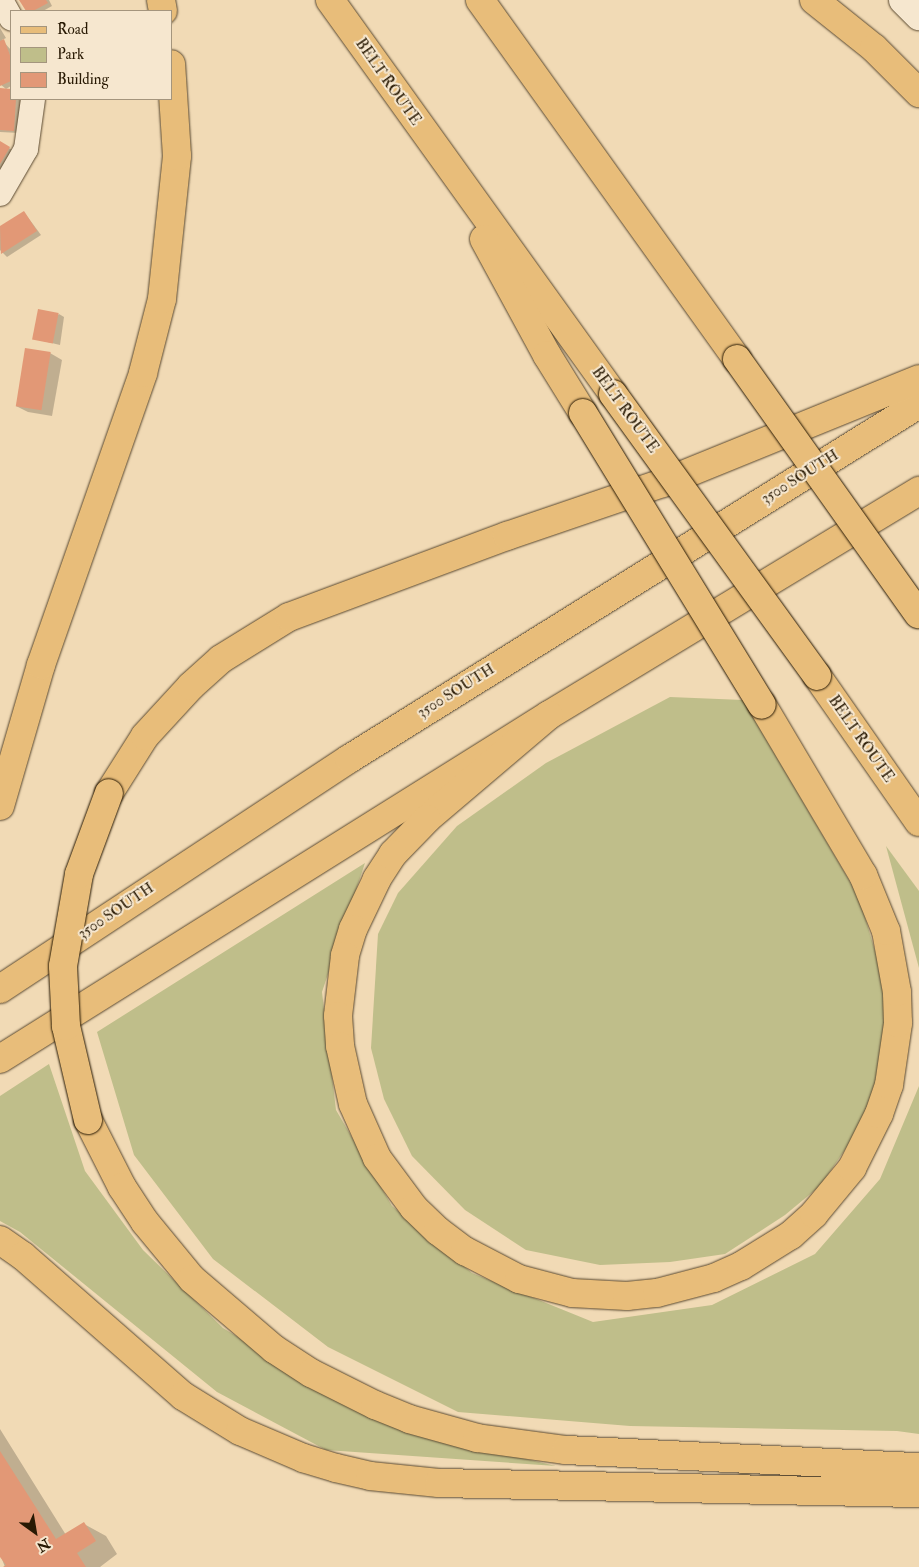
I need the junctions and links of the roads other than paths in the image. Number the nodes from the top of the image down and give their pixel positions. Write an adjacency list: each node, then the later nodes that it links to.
1 (1, 0): 6 (street)
2 (330, 0): 11 (main road, BELT ROUTE)
3 (480, 0): 16 (main road, bridge)
4 (814, 0): 9 (main road)
5 (904, 0): 7 (street)
6 (10, 16)
7 (919, 16)
8 (172, 79): 18 (main road)
9 (919, 92)
10 (33, 100): 12 (street)
11 (450, 170): 17 (main road, bridge); 19 (main road, BELT ROUTE, bridge)
12 (0, 194)
13 (919, 379): 23 (main road, bridge)
14 (919, 404): 20 (main road, 3500 SOUTH)
15 (919, 491): 17 (main road)
16 (919, 614)
17 (549, 715): 21 (main road)
18 (0, 806)
19 (919, 822)
20 (0, 989)
21 (0, 1059)
22 (0, 1240): 24 (main road)
23 (919, 1467)
24 (919, 1493)

